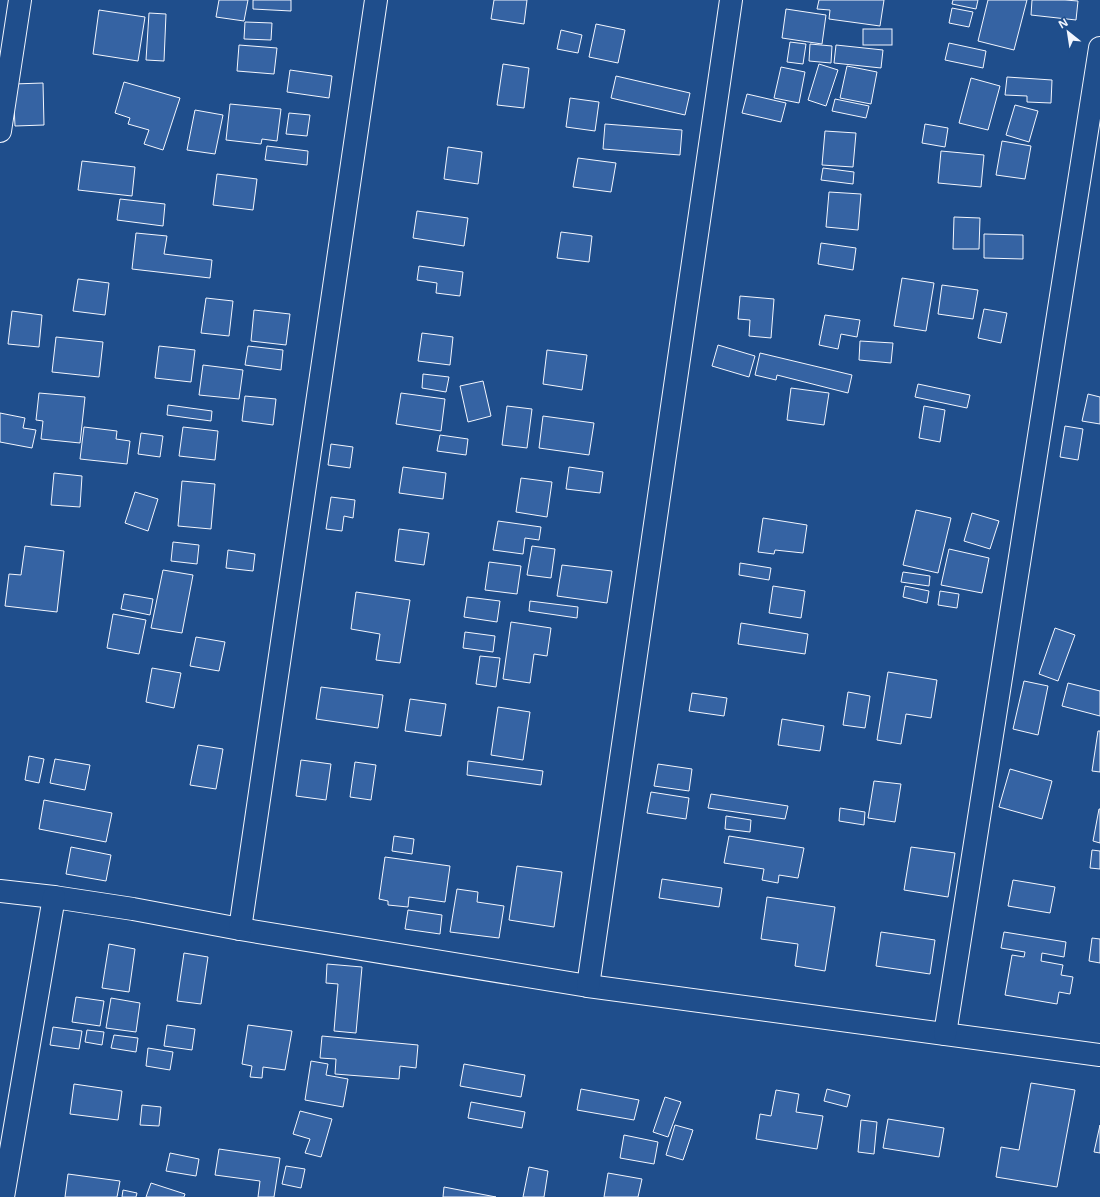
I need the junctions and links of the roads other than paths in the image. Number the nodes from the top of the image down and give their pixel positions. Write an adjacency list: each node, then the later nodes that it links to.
1 (20, 0): 5 (street)
2 (376, 0): 8 (street)
3 (731, 0): 9 (street)
4 (1100, 48): 10 (street)
5 (0, 131)
6 (0, 892): 7 (street)
7 (54, 897): 8 (street); 12 (street)
8 (240, 929): 9 (street)
9 (588, 986): 10 (street)
10 (945, 1034): 11 (street)
11 (1100, 1054)
12 (3, 1186)

